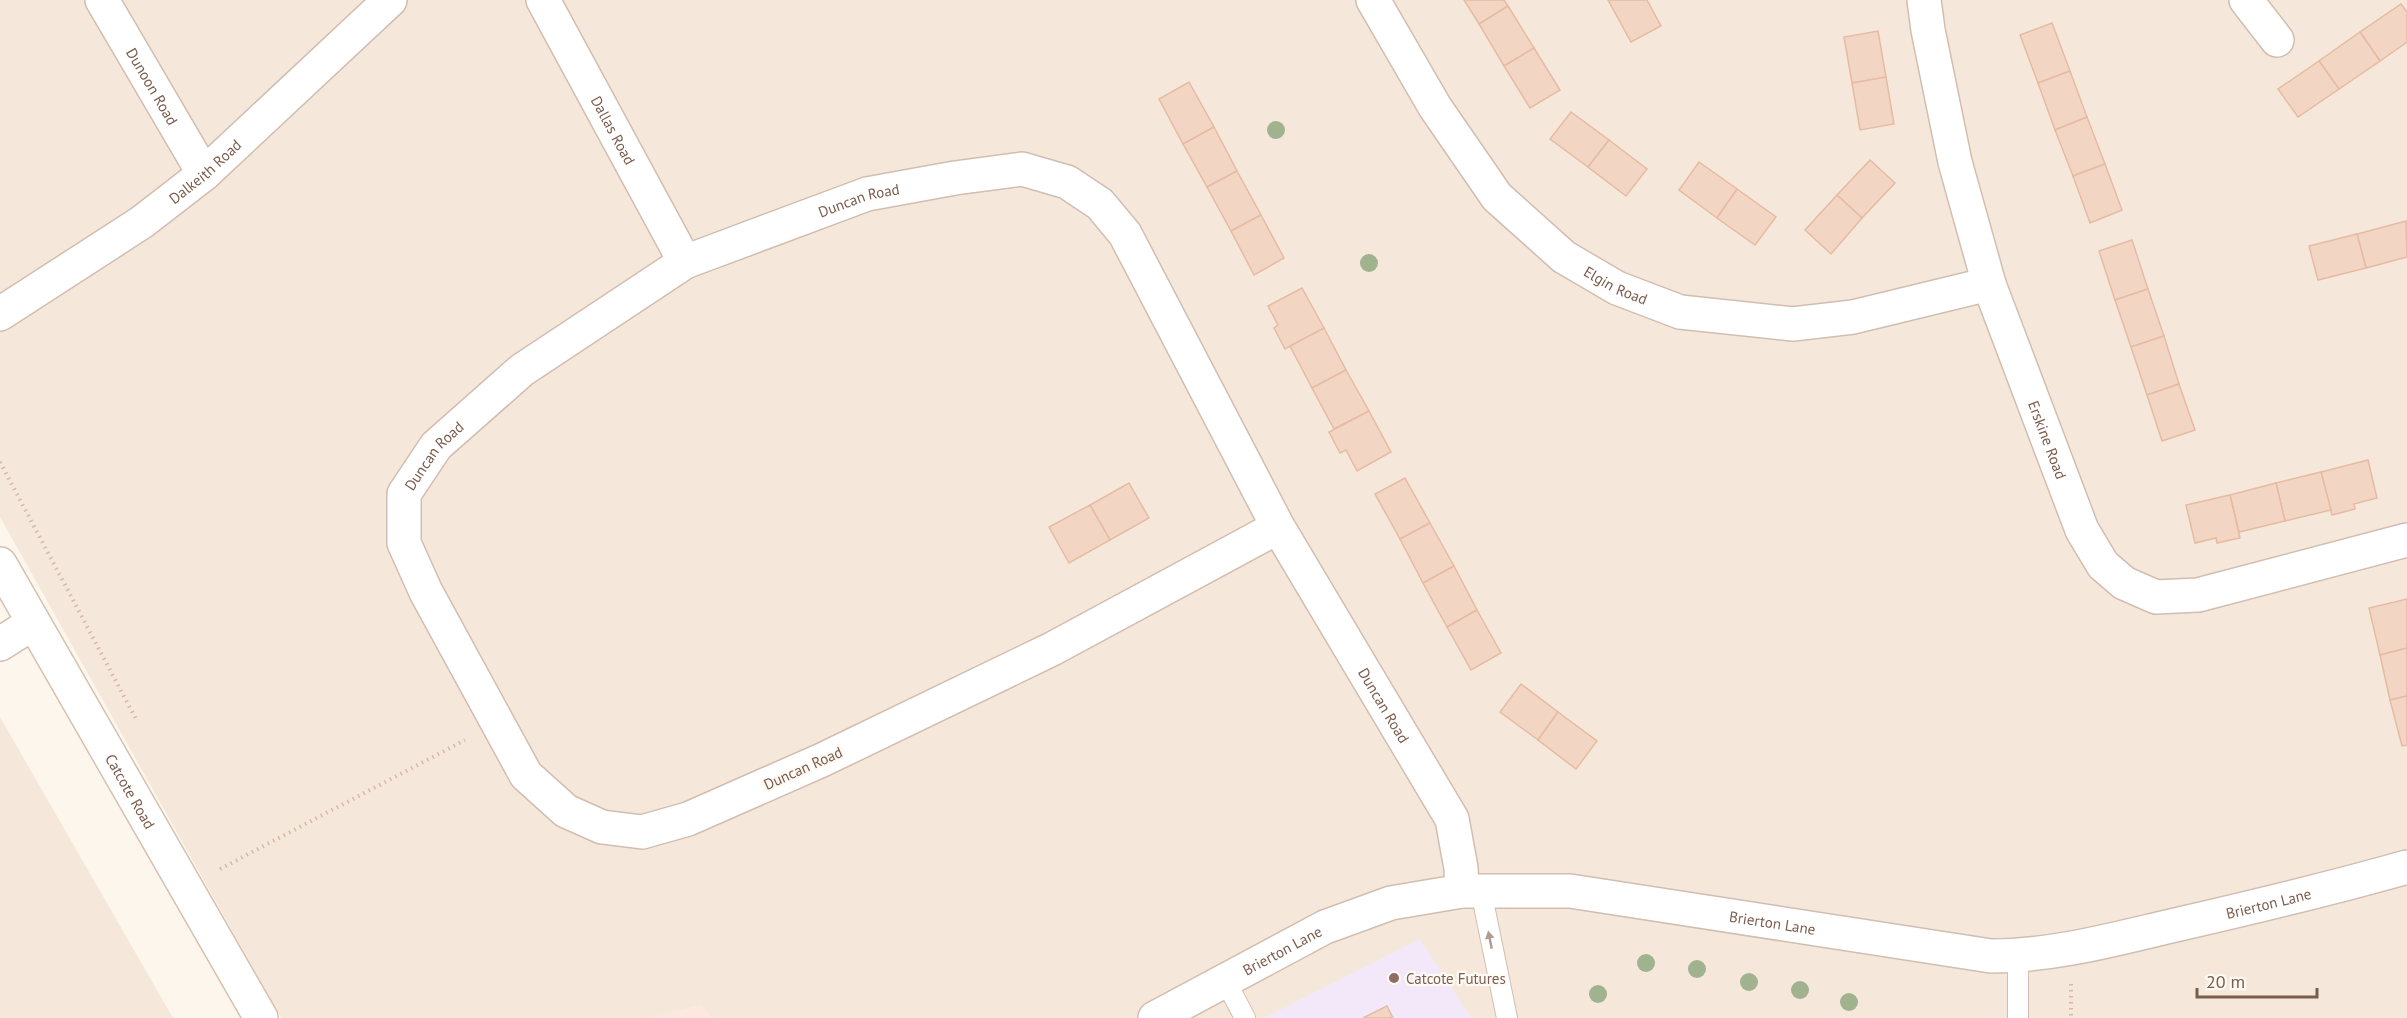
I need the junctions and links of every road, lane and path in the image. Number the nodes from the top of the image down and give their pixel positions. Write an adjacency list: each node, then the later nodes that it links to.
1 (102, 0): 8 (street, Dunoon Road)
2 (390, 0): 8 (street, Dalkeith Road)
3 (543, 0): 9 (street, Dallas Road)
4 (1373, 0): 10 (street, Elgin Road)
5 (1924, 0): 10 (street, Erskine Road)
6 (2257, 4): 7 (street)
7 (2277, 40)
8 (204, 174): 11 (street, Dalkeith Road)
9 (685, 262): 12 (street, Duncan Road); 17 (street, Duncan Road)
10 (1989, 284): 13 (street, Erskine Road)
11 (0, 314)
12 (1278, 527): 17 (street, Duncan Road); 20 (street, Duncan Road)
13 (2407, 540)
14 (0, 564): 15 (street, Catcote Road)
15 (33, 623): 16 (street); 19 (street, Catcote Road)
16 (0, 644)
17 (497, 723): 19 (path)
18 (2407, 867): 21 (street, Brierton Lane)
19 (186, 888): 23 (street, Catcote Road)
20 (1472, 891): 21 (street, Brierton Lane); 22 (street, Brierton Lane); 26 (lane, one-way to 20)
21 (2018, 956): 27 (lane)
22 (1225, 980): 24 (street, Brierton Lane); 25 (lane)
23 (261, 1018)
24 (1155, 1018)
25 (1245, 1018)
26 (1507, 1018)
27 (2018, 1018)

